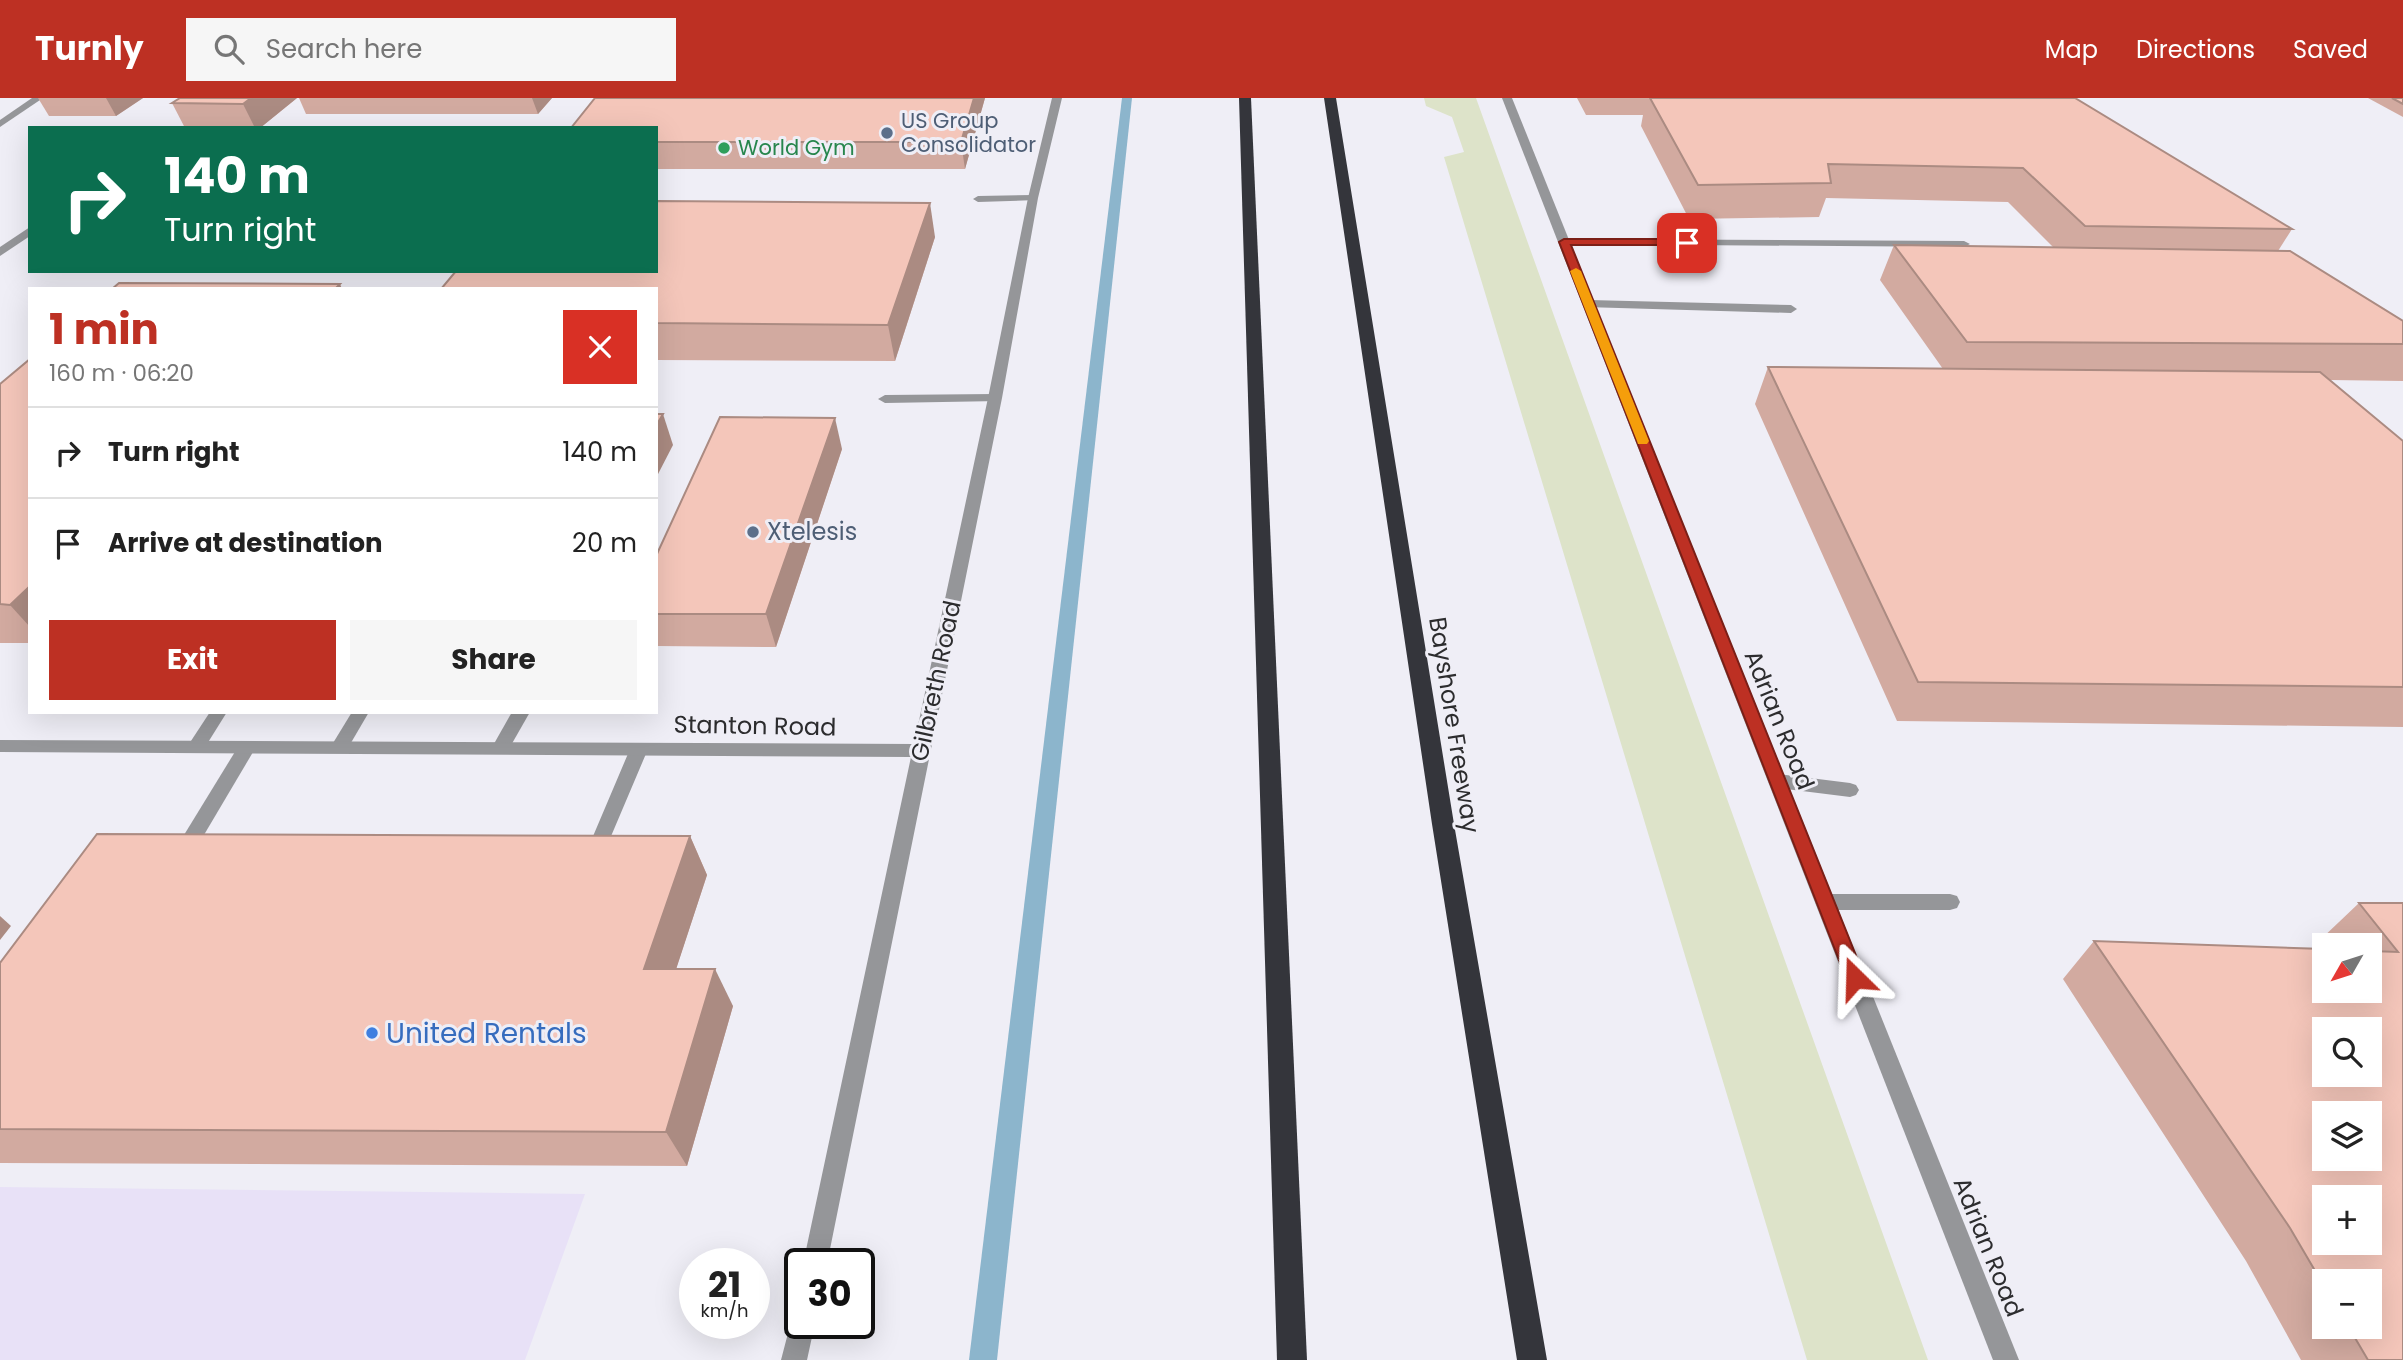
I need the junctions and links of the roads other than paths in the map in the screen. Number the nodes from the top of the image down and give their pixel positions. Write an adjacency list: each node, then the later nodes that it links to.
1 (38, 98): 6 (street)
2 (1057, 98): 7 (street, Gilbreth Road)
3 (1245, 98): 36 (highway)
4 (1330, 98): 37 (highway, Bayshore Freeway)
5 (1507, 98): 10 (street, Adrian Road)
6 (0, 124)
7 (1033, 198): 8 (street); 15 (street, Gilbreth Road)
8 (978, 199)
9 (28, 232): 12 (street)
10 (1564, 242): 11 (street); 13 (street, Adrian Road)
11 (1964, 244)
12 (0, 253)
13 (1589, 304): 14 (street); 27 (street, Adrian Road)
14 (1791, 309)
15 (995, 398): 16 (street); 26 (street, Gilbreth Road)
16 (885, 400)
17 (218, 714): 21 (street)
18 (360, 714): 23 (street)
19 (520, 714): 24 (street)
20 (0, 746): 21 (street, Stanton Road)
21 (197, 747): 22 (street, Stanton Road)
22 (247, 747): 23 (street, Stanton Road); 29 (street)
23 (339, 748): 24 (street, Stanton Road)
24 (500, 749): 25 (street, Stanton Road)
25 (639, 749): 26 (street, Stanton Road); 30 (street)
26 (922, 751): 33 (street, Gilbreth Road)
27 (1777, 781): 28 (street); 31 (street, Adrian Road)
28 (1850, 790)
29 (191, 840)
30 (600, 841)
31 (1825, 902): 32 (street); 38 (street, Adrian Road)
32 (1950, 902)
33 (818, 1248)
34 (799, 1339): 35 (street)
35 (794, 1360)
36 (1292, 1360)
37 (1532, 1360)
38 (2006, 1360)

